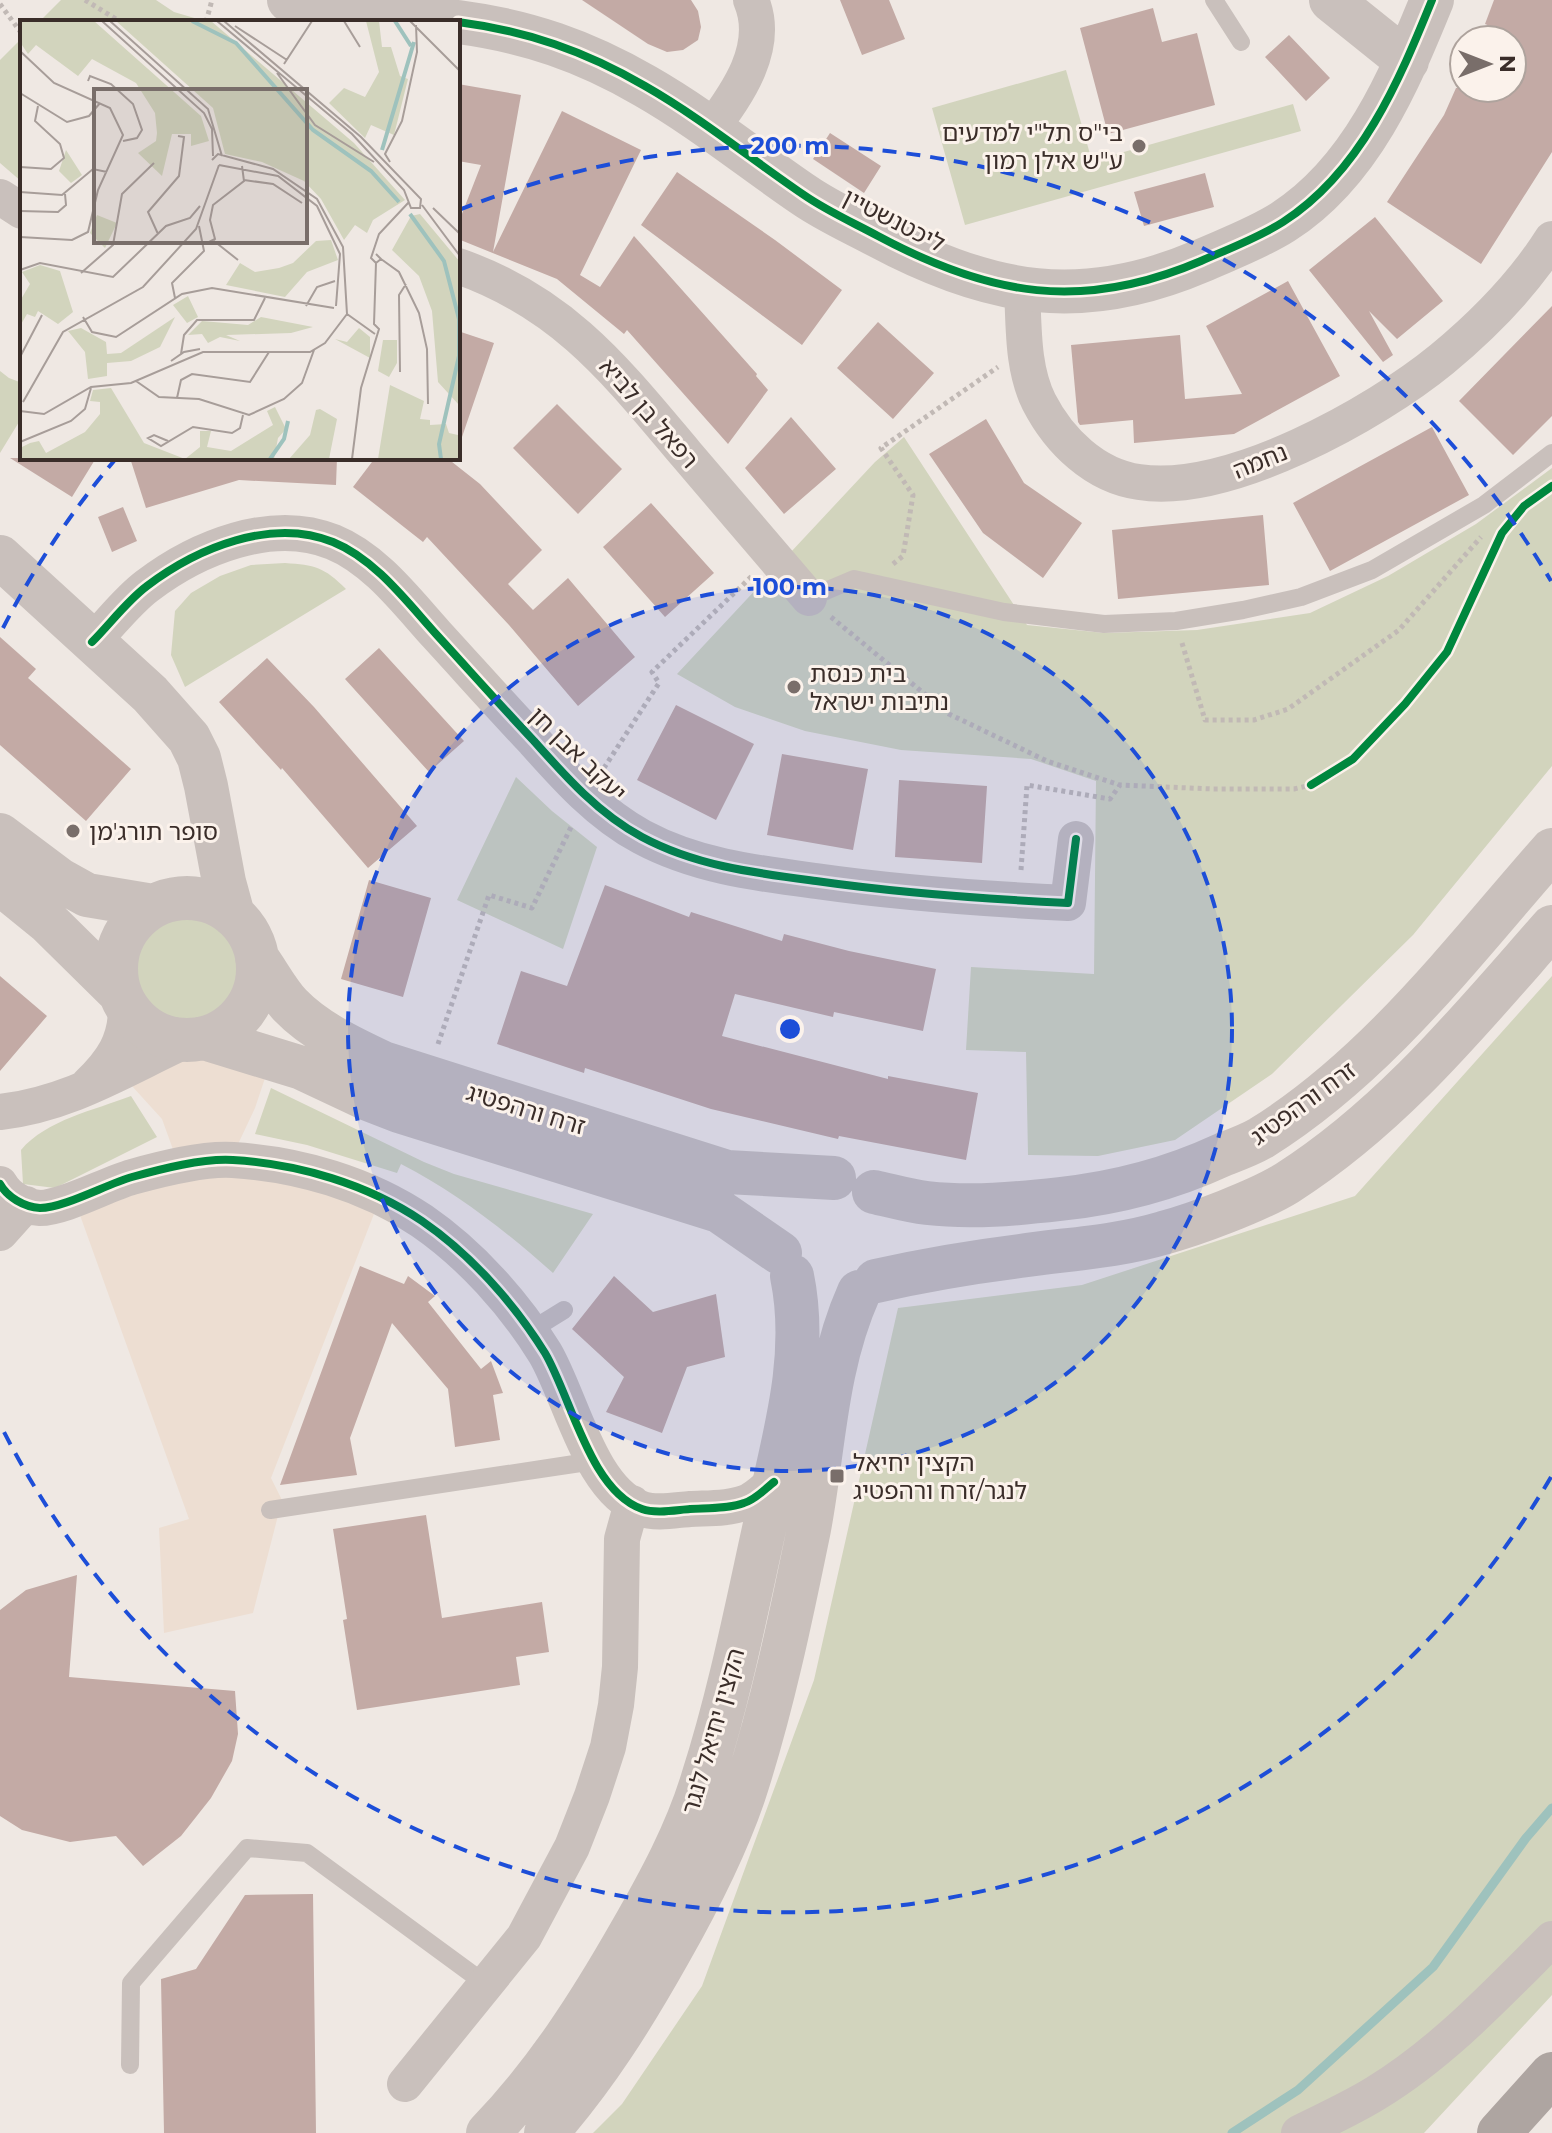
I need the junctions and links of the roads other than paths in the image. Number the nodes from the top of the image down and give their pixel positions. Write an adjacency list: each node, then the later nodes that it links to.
1 (289, 0): 6 (street, ליכטנשטיין)
2 (751, 0): 10 (street)
3 (1214, 0): 8 (lane)
4 (1331, 0): 9 (street)
5 (1432, 0): 9 (street, ליכטנשטיין)
6 (442, 20)
7 (460, 22): 10 (street, ליכטנשטיין)
8 (1241, 42)
9 (1407, 61): 15 (street, ליכטנשטיין)
10 (711, 129): 15 (street, ליכטנשטיין)
11 (0, 197): 12 (street)
12 (20, 210)
13 (1552, 239): 15 (street, נחמה)
14 (460, 267): 18 (street, רפאל בן לביא)
15 (1022, 289)
16 (1552, 453): 18 (lane)
17 (0, 557): 19 (street)
18 (809, 598)
19 (92, 642): 20 (street); 22 (street, יעקב אבן חן)
20 (206, 786): 25 (street); 26 (street)
21 (0, 835): 25 (street)
22 (1076, 839)
23 (1552, 850): 33 (street, זרח ורהפטיג)
24 (0, 883): 29 (street)
25 (162, 903): 26 (street); 29 (street)
26 (233, 915): 28 (street)
27 (1552, 927): 37 (street)
28 (257, 958): 30 (street); 33 (street, זרח ורהפטיג)
29 (123, 999): 30 (street); 31 (street)
30 (196, 1039): 31 (street); 36 (street, זרח ורהפטיג)
31 (81, 1092): 32 (street)
32 (0, 1112)
33 (854, 1185): 36 (street); 37 (street)
34 (13, 1194): 35 (street); 39 (street)
35 (0, 1233)
36 (786, 1264): 37 (street); 41 (street, הקצין יחיאל לנגר)
37 (868, 1287): 50 (street, הקצין יחיאל לנגר)
38 (564, 1310): 39 (lane)
39 (530, 1331): 40 (street)
40 (594, 1461): 42 (street); 43 (lane)
41 (774, 1482): 42 (street); 49 (street, הקצין יחיאל לנגר)
42 (632, 1503): 45 (street)
43 (270, 1510)
44 (1552, 1939): 51 (street)
45 (487, 1985): 46 (lane); 48 (street)
46 (130, 2065)
47 (1552, 2074): 52 (main road)
48 (405, 2084)
49 (488, 2133)
50 (546, 2133)
51 (1299, 2133)
52 (1499, 2133)

